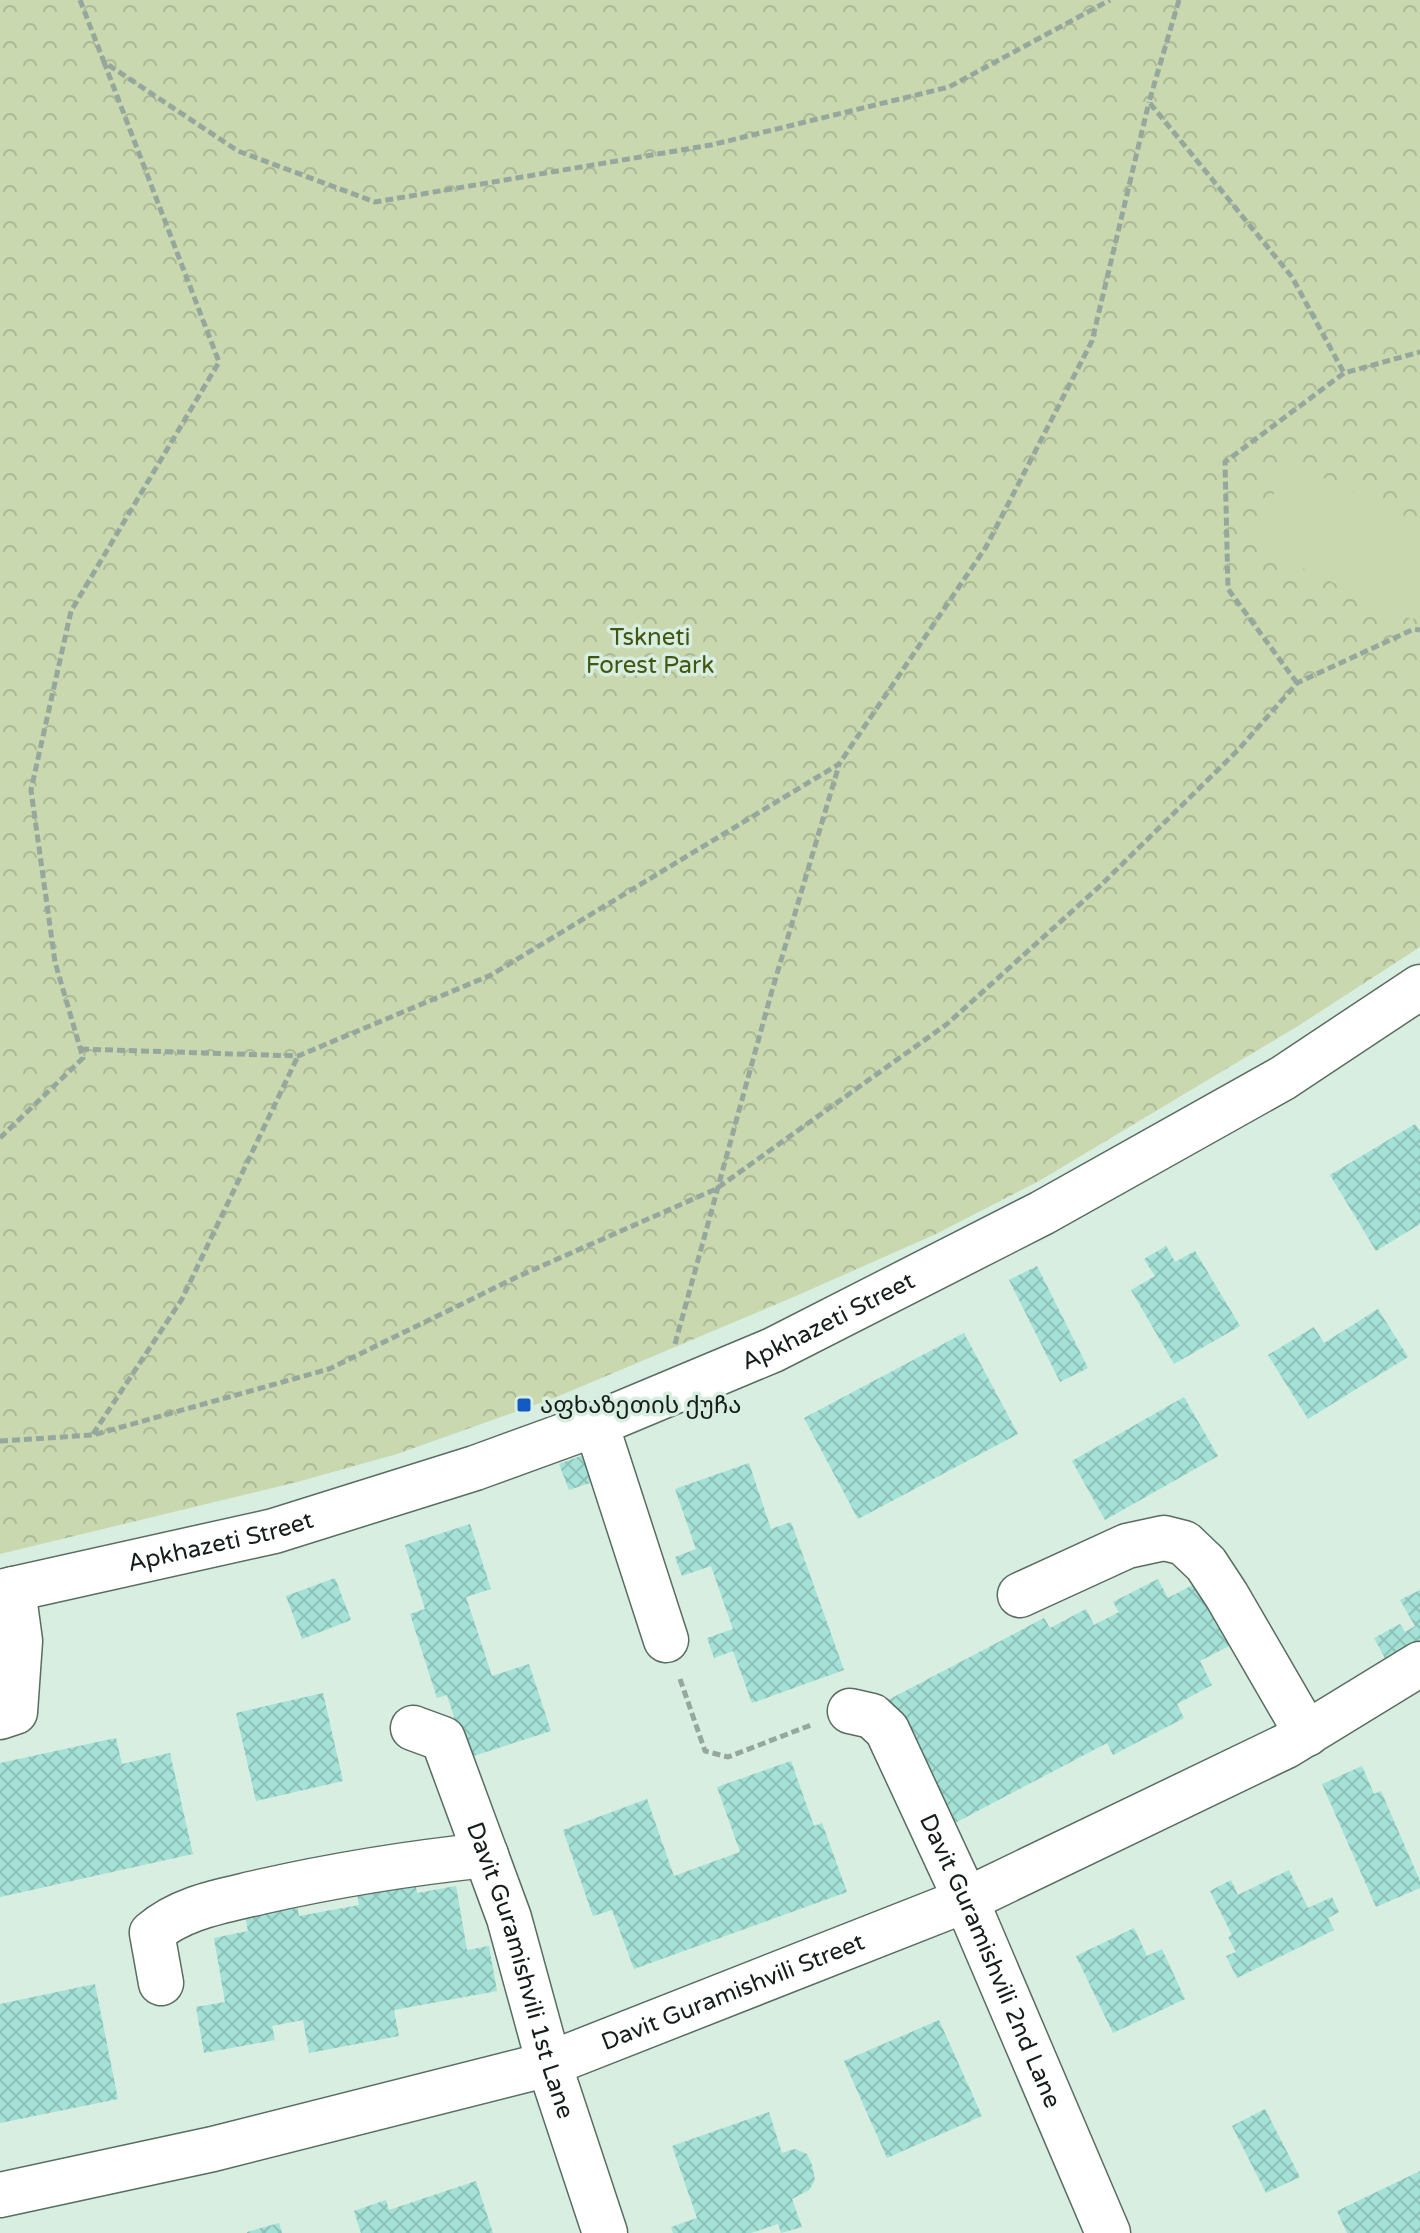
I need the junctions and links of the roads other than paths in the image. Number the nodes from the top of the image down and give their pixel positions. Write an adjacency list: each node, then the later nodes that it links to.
1 (1420, 987): 2 (street, Apkhazeti Street)
2 (596, 1424): 3 (street, Apkhazeti Street); 5 (street)
3 (7, 1591): 8 (street)
4 (1020, 1595): 10 (street)
5 (672, 1655)
6 (1420, 1664): 10 (street, Davit Guramishvili Street)
7 (850, 1711): 12 (street, Davit Guramishvili 2nd Lane)
8 (0, 1717)
9 (413, 1728): 11 (street, Davit Guramishvili 1st Lane)
10 (1307, 1734): 12 (street, Davit Guramishvili Street)
11 (486, 1855): 13 (street); 14 (street, Davit Guramishvili 1st Lane)
12 (966, 1900): 14 (street, Davit Guramishvili Street); 17 (street, Davit Guramishvili 2nd Lane)
13 (161, 1983)
14 (549, 2064): 15 (street, Davit Guramishvili Street); 16 (street, Davit Guramishvili 1st Lane)
15 (0, 2195)
16 (605, 2233)
17 (1108, 2233)

